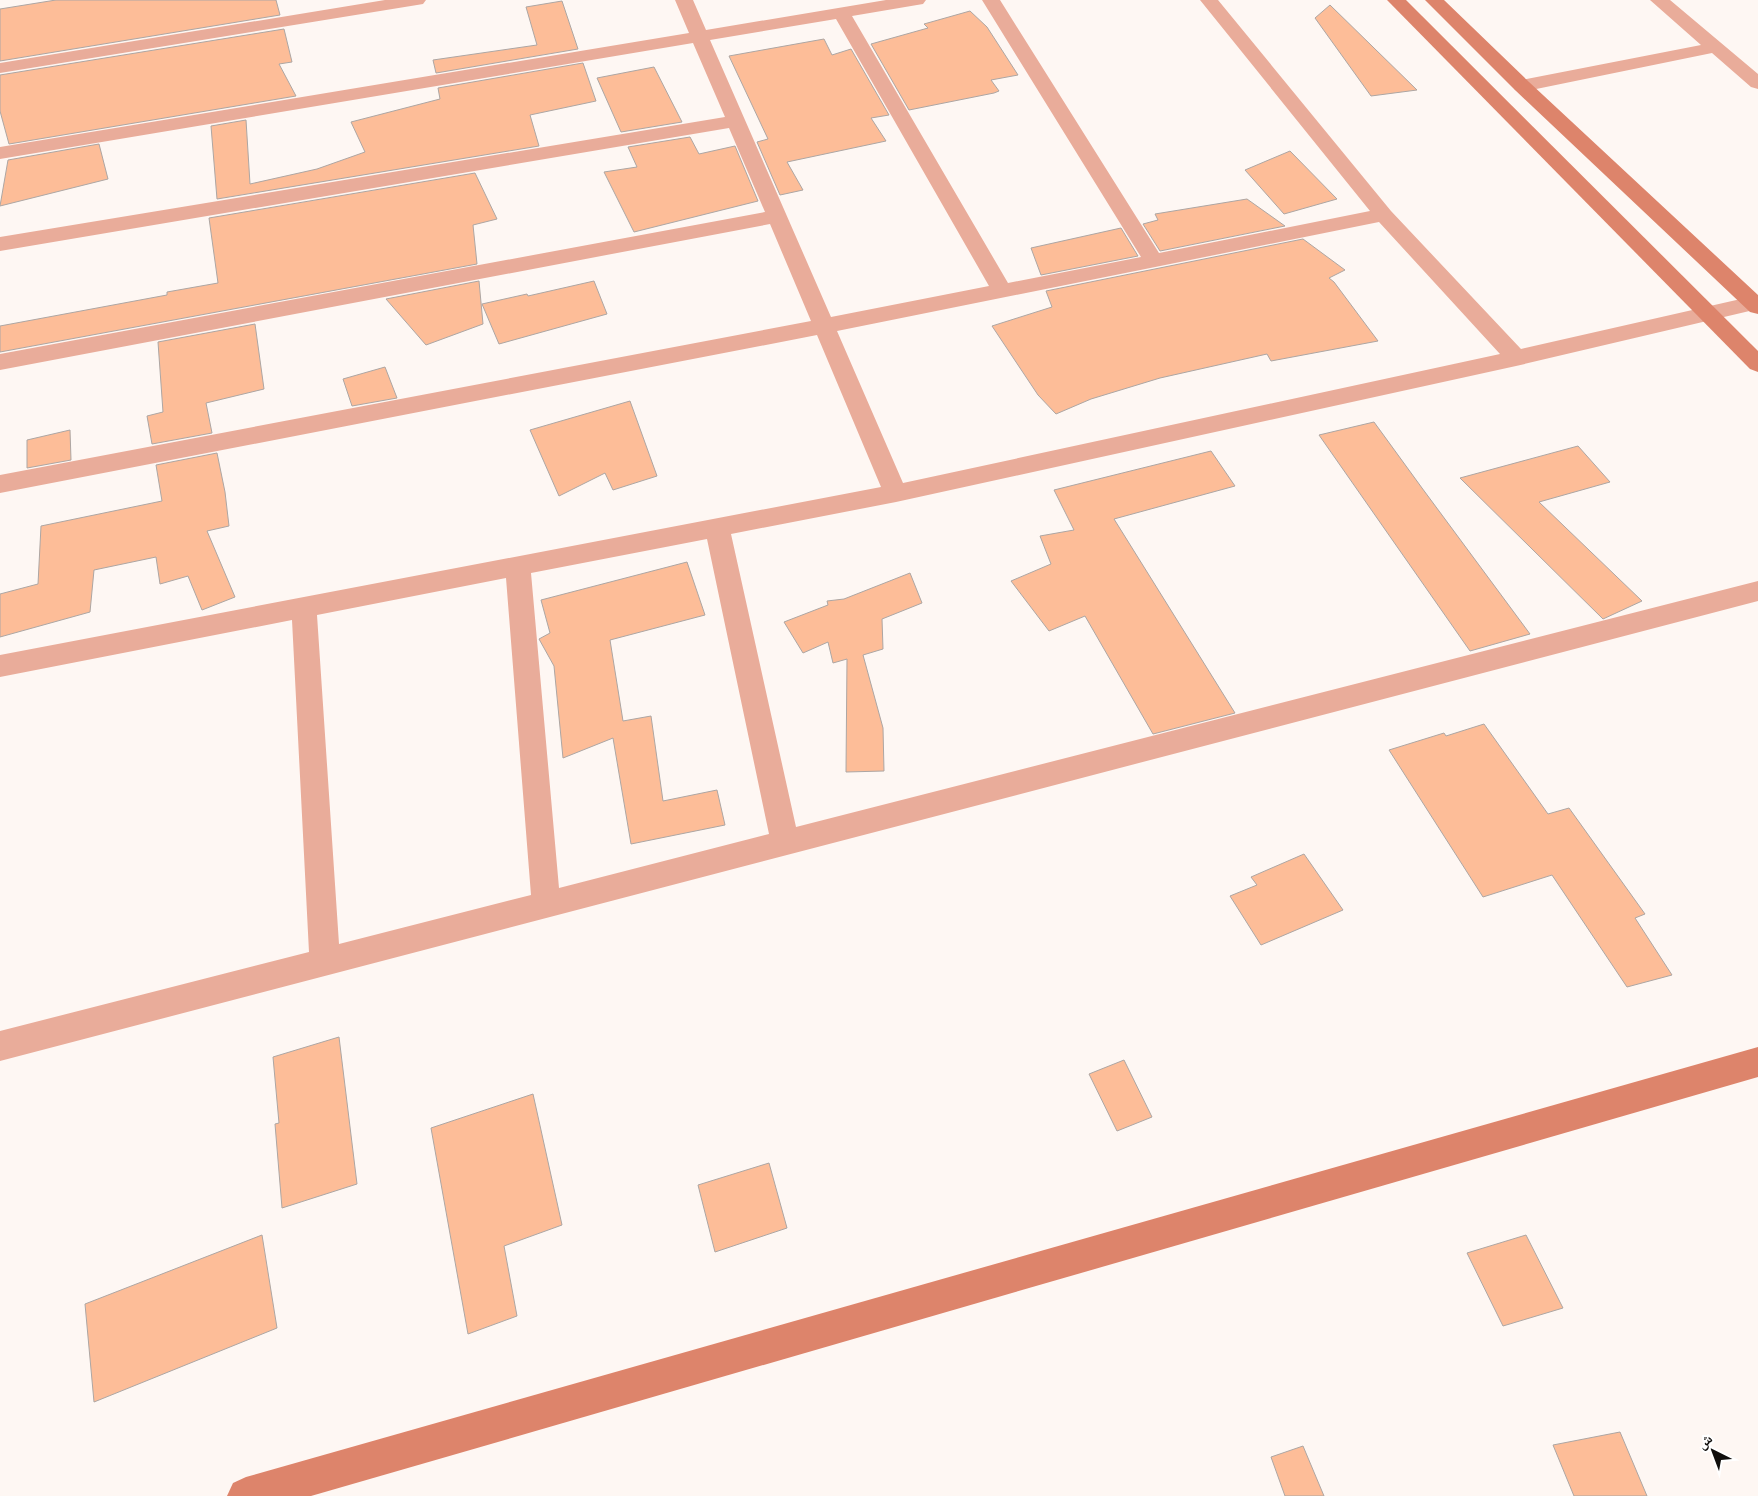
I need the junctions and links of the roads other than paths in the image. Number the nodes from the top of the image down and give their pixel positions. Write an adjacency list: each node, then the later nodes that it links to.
1 (417, 0): 12 (street)
2 (684, 0): 10 (street)
3 (917, 0): 9 (street)
4 (991, 0): 20 (street)
5 (1209, 0): 17 (street)
6 (1396, 0): 23 (street)
7 (1434, 0): 14 (street)
8 (1659, 0): 11 (street)
9 (841, 12): 10 (street); 21 (street)
10 (699, 36): 15 (street); 16 (street)
11 (1716, 47): 13 (street); 14 (street)
12 (0, 68)
13 (1758, 83)
14 (1522, 86): 22 (street)
15 (736, 121): 18 (street); 19 (street)
16 (0, 153)
17 (1384, 215): 20 (street); 25 (street)
18 (777, 216): 24 (street); 26 (street)
19 (0, 244)
20 (1154, 260): 21 (street)
21 (1002, 291): 24 (street)
22 (1756, 305): 23 (street)
23 (1707, 313): 25 (street); 27 (street)
24 (824, 326): 28 (street); 29 (street)
25 (1516, 358): 29 (street)
26 (0, 362)
27 (1758, 364)
28 (0, 484)
29 (896, 493): 30 (street)
30 (717, 528): 31 (street); 35 (street)
31 (518, 566): 33 (street); 36 (street)
32 (1758, 590): 35 (street)
33 (304, 607): 34 (street); 37 (street)
34 (0, 666)
35 (785, 841): 36 (street)
36 (546, 904): 37 (street)
37 (325, 961): 38 (street)
38 (0, 1046)
39 (1758, 1062): 40 (street)
40 (246, 1496)

